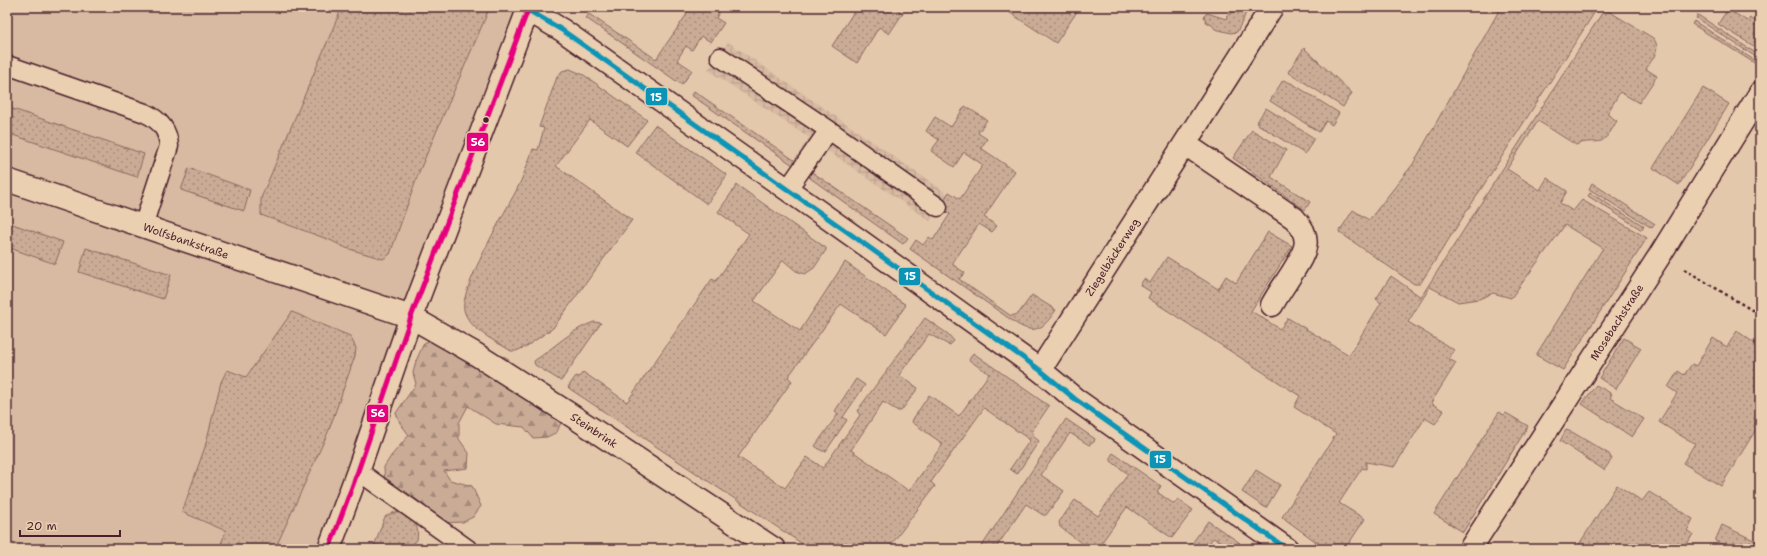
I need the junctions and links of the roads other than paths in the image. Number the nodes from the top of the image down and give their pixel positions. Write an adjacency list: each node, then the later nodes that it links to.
1 (1272, 7): 7 (street, Ziegelbäckerweg)
2 (528, 8): 9 (street); 13 (street)
3 (720, 57): 6 (lane)
4 (7, 65): 11 (lane)
5 (1760, 93): 20 (street, Mosebachstraße)
6 (829, 130): 9 (lane); 10 (lane)
7 (1185, 144): 12 (street); 14 (street, Ziegelbäckerweg)
8 (7, 180): 11 (street, Wolfsbankstraße)
9 (787, 190): 14 (street)
10 (938, 207)
11 (143, 226): 13 (street, Wolfsbankstraße)
12 (1272, 305)
13 (411, 317): 15 (street); 18 (street, Steinbrink)
14 (1040, 370): 19 (street)
15 (358, 470): 16 (street); 17 (lane)
16 (329, 549)
17 (468, 549)
18 (774, 549)
19 (1287, 549)
20 (1470, 549)

